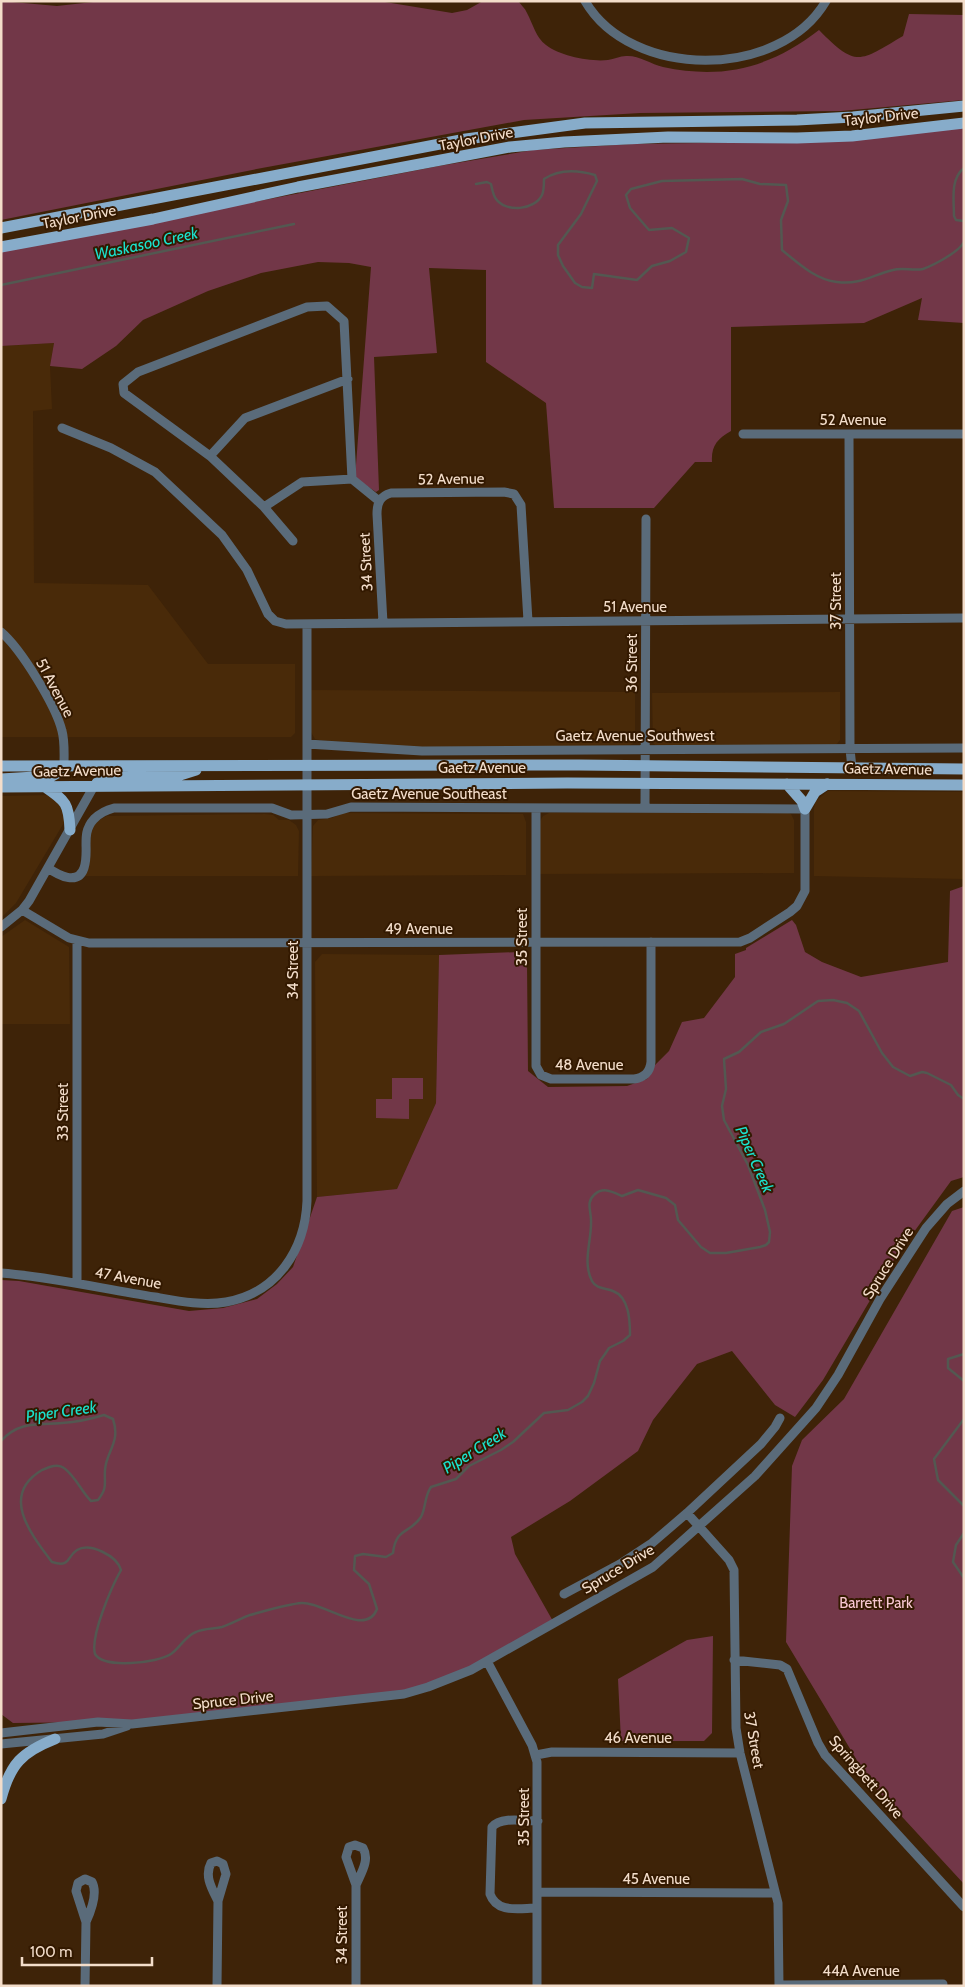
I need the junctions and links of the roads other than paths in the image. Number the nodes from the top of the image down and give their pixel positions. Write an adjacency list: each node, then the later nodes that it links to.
1 (585, 1): 2 (street)
2 (826, 1)
3 (964, 106): 5 (main road, Taylor Drive)
4 (964, 123): 6 (main road, Taylor Drive)
5 (1, 228)
6 (1, 247)
7 (348, 379): 12 (street); 12 (street); 13 (street)
8 (62, 428): 23 (street, 51 Avenue)
9 (743, 434): 10 (street, 52 Avenue)
10 (849, 434): 11 (street, 52 Avenue); 19 (street, 37 Street)
11 (964, 434)
12 (210, 456): 15 (street)
13 (352, 479): 14 (street); 15 (street)
14 (379, 501): 20 (street, 52 Avenue); 22 (street, 34 Street)
15 (264, 507): 17 (street)
16 (646, 519): 21 (street, 36 Street)
17 (293, 541)
18 (964, 618): 19 (street, 51 Avenue)
19 (850, 619): 21 (street, 51 Avenue); 27 (street, 37 Street)
20 (528, 621): 21 (street, 51 Avenue); 22 (street, 51 Avenue)
21 (646, 621): 28 (street, 36 Street)
22 (383, 623): 23 (street, 51 Avenue)
23 (307, 624): 25 (street, 34 Street)
24 (1, 632): 31 (street, 51 Avenue)
25 (307, 744): 28 (street, Gaetz Avenue Southwest); 33 (street, 34 Street)
26 (964, 748): 27 (street, Gaetz Avenue Southwest)
27 (850, 749): 28 (street, Gaetz Avenue Southwest); 34 (street, 37 Street)
28 (646, 750): 29 (street, 36 Street)
29 (646, 765): 33 (main road, Gaetz Avenue); 34 (main road, Gaetz Avenue); 38 (street, 36 Street)
30 (1, 766): 31 (main road, Gaetz Avenue)
31 (64, 766): 32 (main road, Gaetz Avenue); 36 (main road)
32 (208, 766): 33 (main road, Gaetz Avenue); 44 (main road)
33 (307, 767): 37 (street, 34 Street)
34 (852, 768): 35 (main road, Gaetz Avenue)
35 (964, 769)
36 (1, 779)
37 (307, 783): 38 (main road, Gaetz Avenue); 44 (main road, Gaetz Avenue); 48 (street, 34 Street)
38 (646, 783): 39 (main road, Gaetz Avenue); 45 (street, 36 Street)
39 (787, 784): 40 (main road, Gaetz Avenue); 47 (main road)
40 (827, 784): 41 (main road, Gaetz Avenue); 47 (main road)
41 (964, 785)
42 (1, 786): 43 (main road, Gaetz Avenue)
43 (45, 786): 44 (main road, Gaetz Avenue); 49 (main road)
44 (94, 786): 49 (street)
45 (645, 807): 46 (street, Gaetz Avenue Southeast); 47 (street, Gaetz Avenue Southeast)
46 (536, 808): 48 (street, Gaetz Avenue Southeast); 54 (street, 35 Street)
47 (805, 809): 55 (street, 49 Avenue)
48 (307, 814): 50 (street, Gaetz Avenue Southeast); 56 (street, 34 Street)
49 (70, 830): 50 (street)
50 (48, 868): 51 (street)
51 (22, 910): 52 (street); 53 (street, 49 Avenue)
52 (1, 927)
53 (77, 941): 56 (street, 49 Avenue); 60 (street, 33 Street)
54 (536, 942): 55 (street, 49 Avenue); 56 (street, 49 Avenue); 57 (street, 35 Street)
55 (651, 942): 57 (street, 48 Avenue)
56 (307, 943): 61 (street, 34 Street)
57 (536, 1066)
58 (964, 1191): 64 (street, Spruce Drive)
59 (1, 1273): 60 (street, 47 Avenue)
60 (77, 1283): 61 (street, 47 Avenue)
61 (250, 1294)
62 (780, 1418): 63 (street, Spruce Drive)
63 (687, 1514): 64 (street, 37 Street); 65 (street, Spruce Drive)
64 (699, 1528): 66 (street, 37 Street); 67 (street, Spruce Drive)
65 (564, 1594)
66 (734, 1660): 72 (street, 37 Street); 80 (street, Springbett Drive)
67 (487, 1661): 68 (street, Spruce Drive); 73 (street, 35 Street)
68 (132, 1724): 69 (street, Spruce Drive); 70 (street, Spruce Drive)
69 (1, 1733)
70 (55, 1739): 71 (street, Spruce Drive); 74 (main road)
71 (1, 1744)
72 (740, 1753): 73 (street, 46 Avenue); 78 (street, 37 Street)
73 (536, 1755): 75 (street, 35 Street)
74 (1, 1799)
75 (538, 1821): 77 (street, 35 Street); 81 (street)
76 (356, 1884): 86 (street, 34 Street)
77 (537, 1892): 78 (street, 45 Avenue); 81 (street, 35 Street)
78 (775, 1893): 88 (street, 37 Street)
79 (218, 1901): 85 (street)
80 (964, 1907)
81 (537, 1908): 87 (street, 35 Street)
82 (86, 1922): 84 (street)
83 (942, 1984): 88 (street, 44A Avenue)
84 (85, 1986)
85 (216, 1986)
86 (356, 1986)
87 (537, 1986)
88 (779, 1986)

